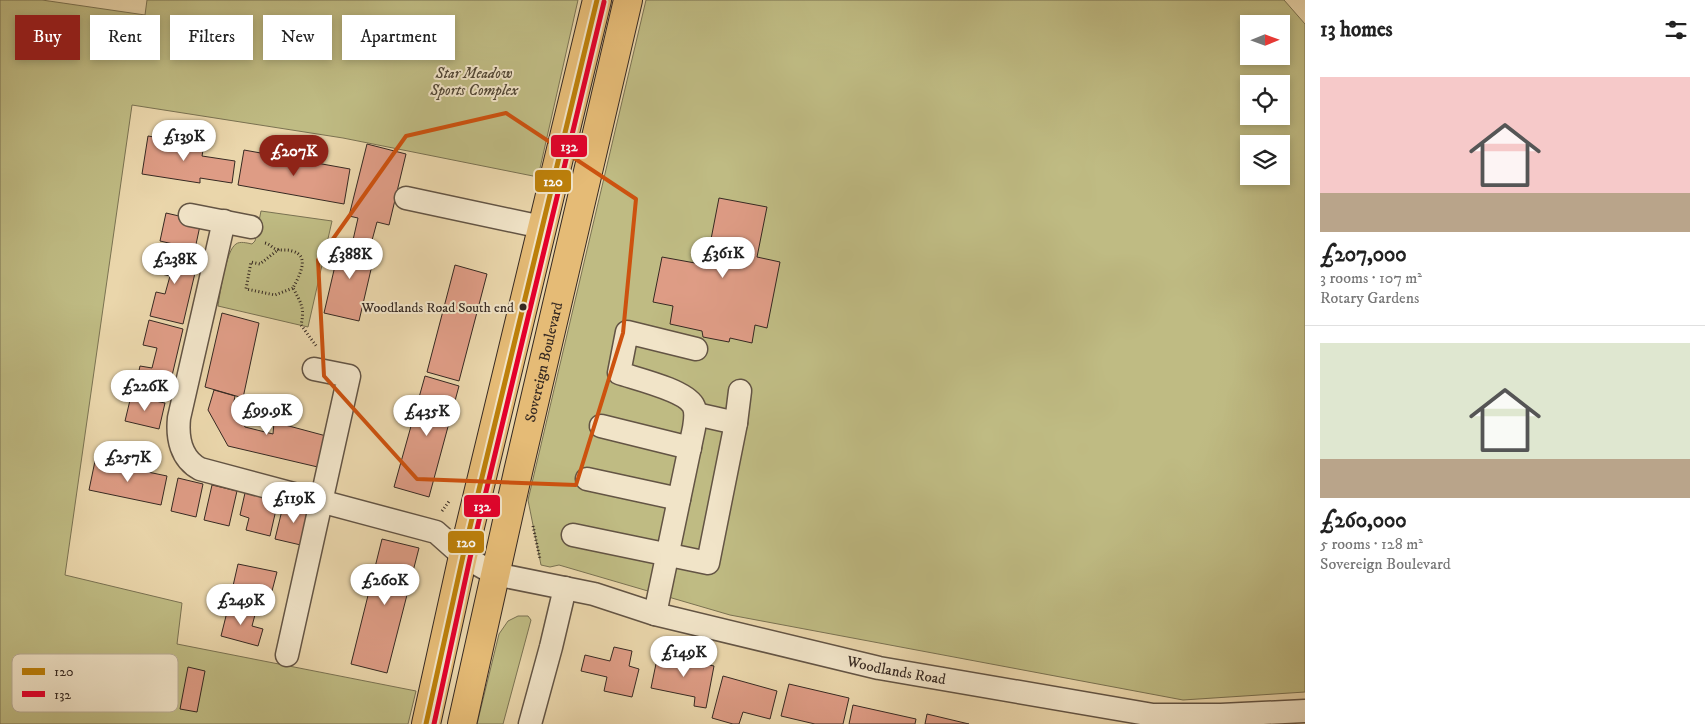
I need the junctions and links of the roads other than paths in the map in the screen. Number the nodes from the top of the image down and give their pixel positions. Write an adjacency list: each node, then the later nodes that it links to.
1 (597, 0): 7 (main road)
2 (628, 0): 21 (main road, Sovereign Boulevard)
3 (406, 198): 7 (street)
4 (190, 215): 5 (street)
5 (224, 221): 6 (street); 17 (street, Woodlands Road)
6 (252, 227)
7 (542, 227): 20 (main road)
8 (696, 349): 11 (street)
9 (314, 369): 17 (street)
10 (740, 391): 12 (street)
11 (696, 414): 12 (street); 14 (street)
12 (736, 423): 19 (street)
13 (601, 426): 14 (street)
14 (690, 448): 16 (street)
15 (587, 479): 16 (street)
16 (679, 499): 19 (street)
17 (322, 501): 20 (street, Woodlands Road); 24 (street)
18 (572, 535): 19 (street)
19 (667, 554): 23 (street)
20 (463, 556): 21 (street, Woodlands Road); 27 (main road)
21 (495, 574): 22 (street, Woodlands Road); 28 (main road, Sovereign Boulevard)
22 (565, 588): 23 (street, Woodlands Road); 29 (street)
23 (654, 614): 26 (street, Woodlands Road)
24 (287, 655)
25 (1305, 711): 26 (street, Woodlands Road)
26 (1152, 720)
27 (426, 724)
28 (462, 724)
29 (530, 724)

